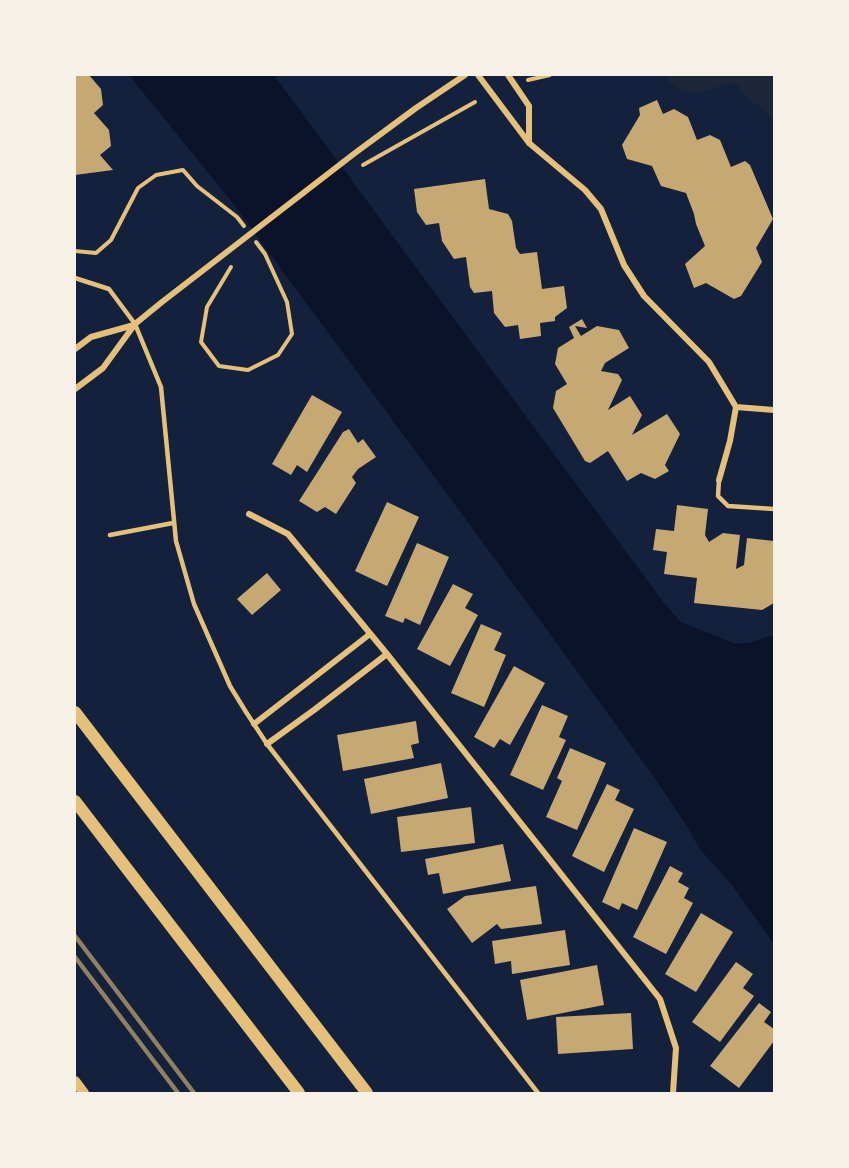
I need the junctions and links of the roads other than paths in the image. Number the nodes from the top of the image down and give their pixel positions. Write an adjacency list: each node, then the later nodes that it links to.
1 (465, 75): 6 (street)
2 (478, 75): 4 (street)
3 (508, 75): 4 (street)
4 (529, 143): 9 (street)
5 (75, 278): 6 (lane)
6 (135, 324): 7 (street); 8 (street); 14 (lane)
7 (75, 349)
8 (75, 390)
9 (736, 407): 10 (street); 11 (street)
10 (774, 410)
11 (719, 480): 12 (lane)
12 (774, 509)
13 (249, 514): 16 (street)
14 (173, 523): 15 (lane); 19 (lane)
15 (110, 535)
16 (370, 634): 17 (street); 19 (street)
17 (387, 654): 20 (street); 27 (street)
18 (75, 712): 25 (main road)
19 (254, 724): 20 (lane)
20 (267, 744): 26 (lane)
21 (75, 801): 24 (main road)
22 (75, 1081): 23 (street)
23 (84, 1093)
24 (299, 1093)
25 (367, 1093)
26 (538, 1093)
27 (673, 1093)

